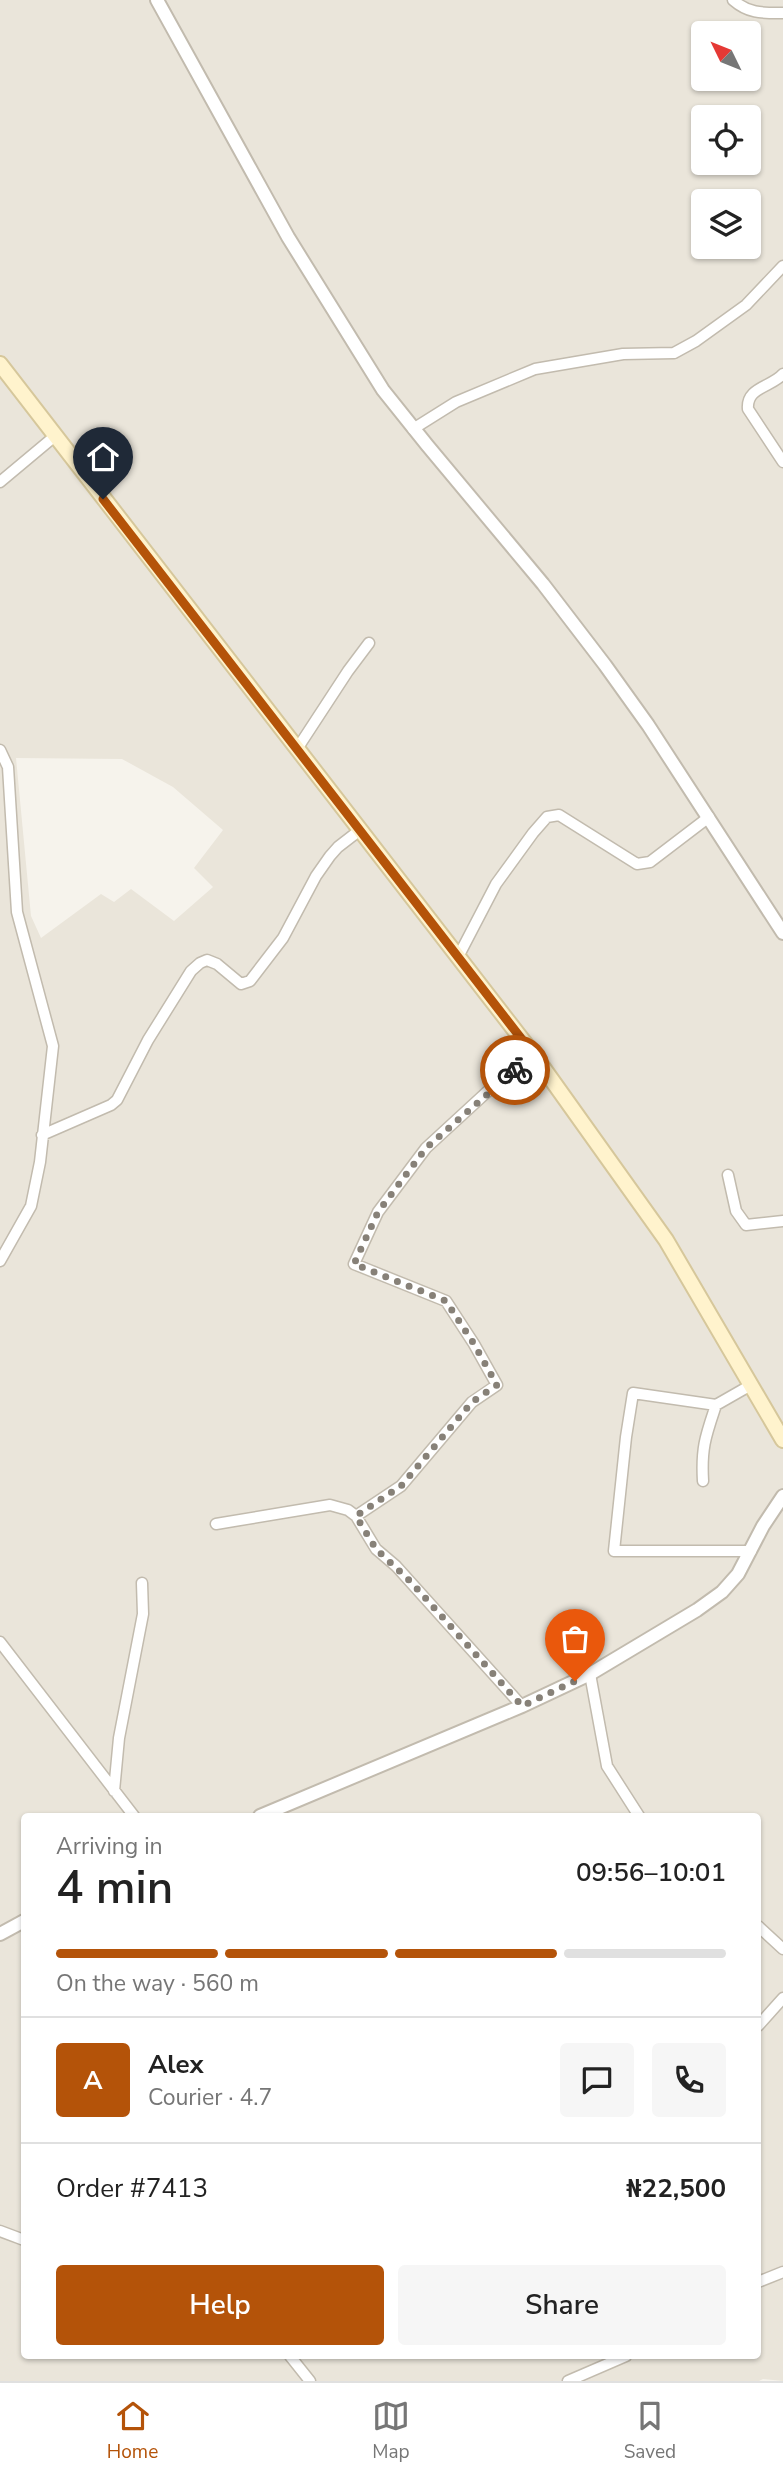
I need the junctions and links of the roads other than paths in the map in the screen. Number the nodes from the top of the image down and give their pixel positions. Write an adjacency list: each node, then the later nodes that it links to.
1 (157, 0): 7 (street)
2 (733, 0): 3 (street)
3 (783, 13)
4 (783, 266): 7 (street)
5 (0, 364): 8 (main road)
6 (783, 374): 9 (street)
7 (413, 429): 14 (street)
8 (55, 436): 10 (street); 12 (main road)
9 (783, 462)
10 (0, 482)
11 (369, 643): 12 (street)
12 (297, 749): 15 (main road)
13 (0, 750): 19 (street)
14 (709, 817): 16 (street); 17 (street)
15 (360, 830): 17 (main road); 19 (street)
16 (783, 933)
17 (458, 957): 18 (main road)
18 (534, 1055): 23 (main road); 28 (street)
19 (42, 1135): 22 (street)
20 (728, 1175): 21 (street)
21 (783, 1221)
22 (0, 1261)
23 (751, 1385): 24 (street); 25 (main road)
24 (716, 1405): 26 (street); 30 (street)
25 (783, 1440)
26 (703, 1480)
27 (783, 1496): 30 (street)
28 (356, 1516): 29 (street); 34 (street)
29 (216, 1524)
30 (751, 1551): 33 (street)
31 (142, 1583): 35 (street)
32 (0, 1642): 35 (street)
33 (590, 1674): 34 (street); 38 (street)
34 (522, 1706): 37 (street)
35 (114, 1791): 36 (street)
36 (132, 1813)
37 (267, 1813)
38 (637, 1813)
39 (21, 1923): 41 (street)
40 (761, 1929): 42 (street)
41 (0, 1934)
42 (783, 1949)
43 (783, 1998): 44 (street)
44 (761, 2022)
45 (0, 2231): 46 (street)
46 (21, 2239)
47 (783, 2272): 48 (street)
48 (761, 2281)
49 (292, 2359): 51 (street)
50 (619, 2359): 52 (street)
51 (310, 2381)
52 (568, 2381)

